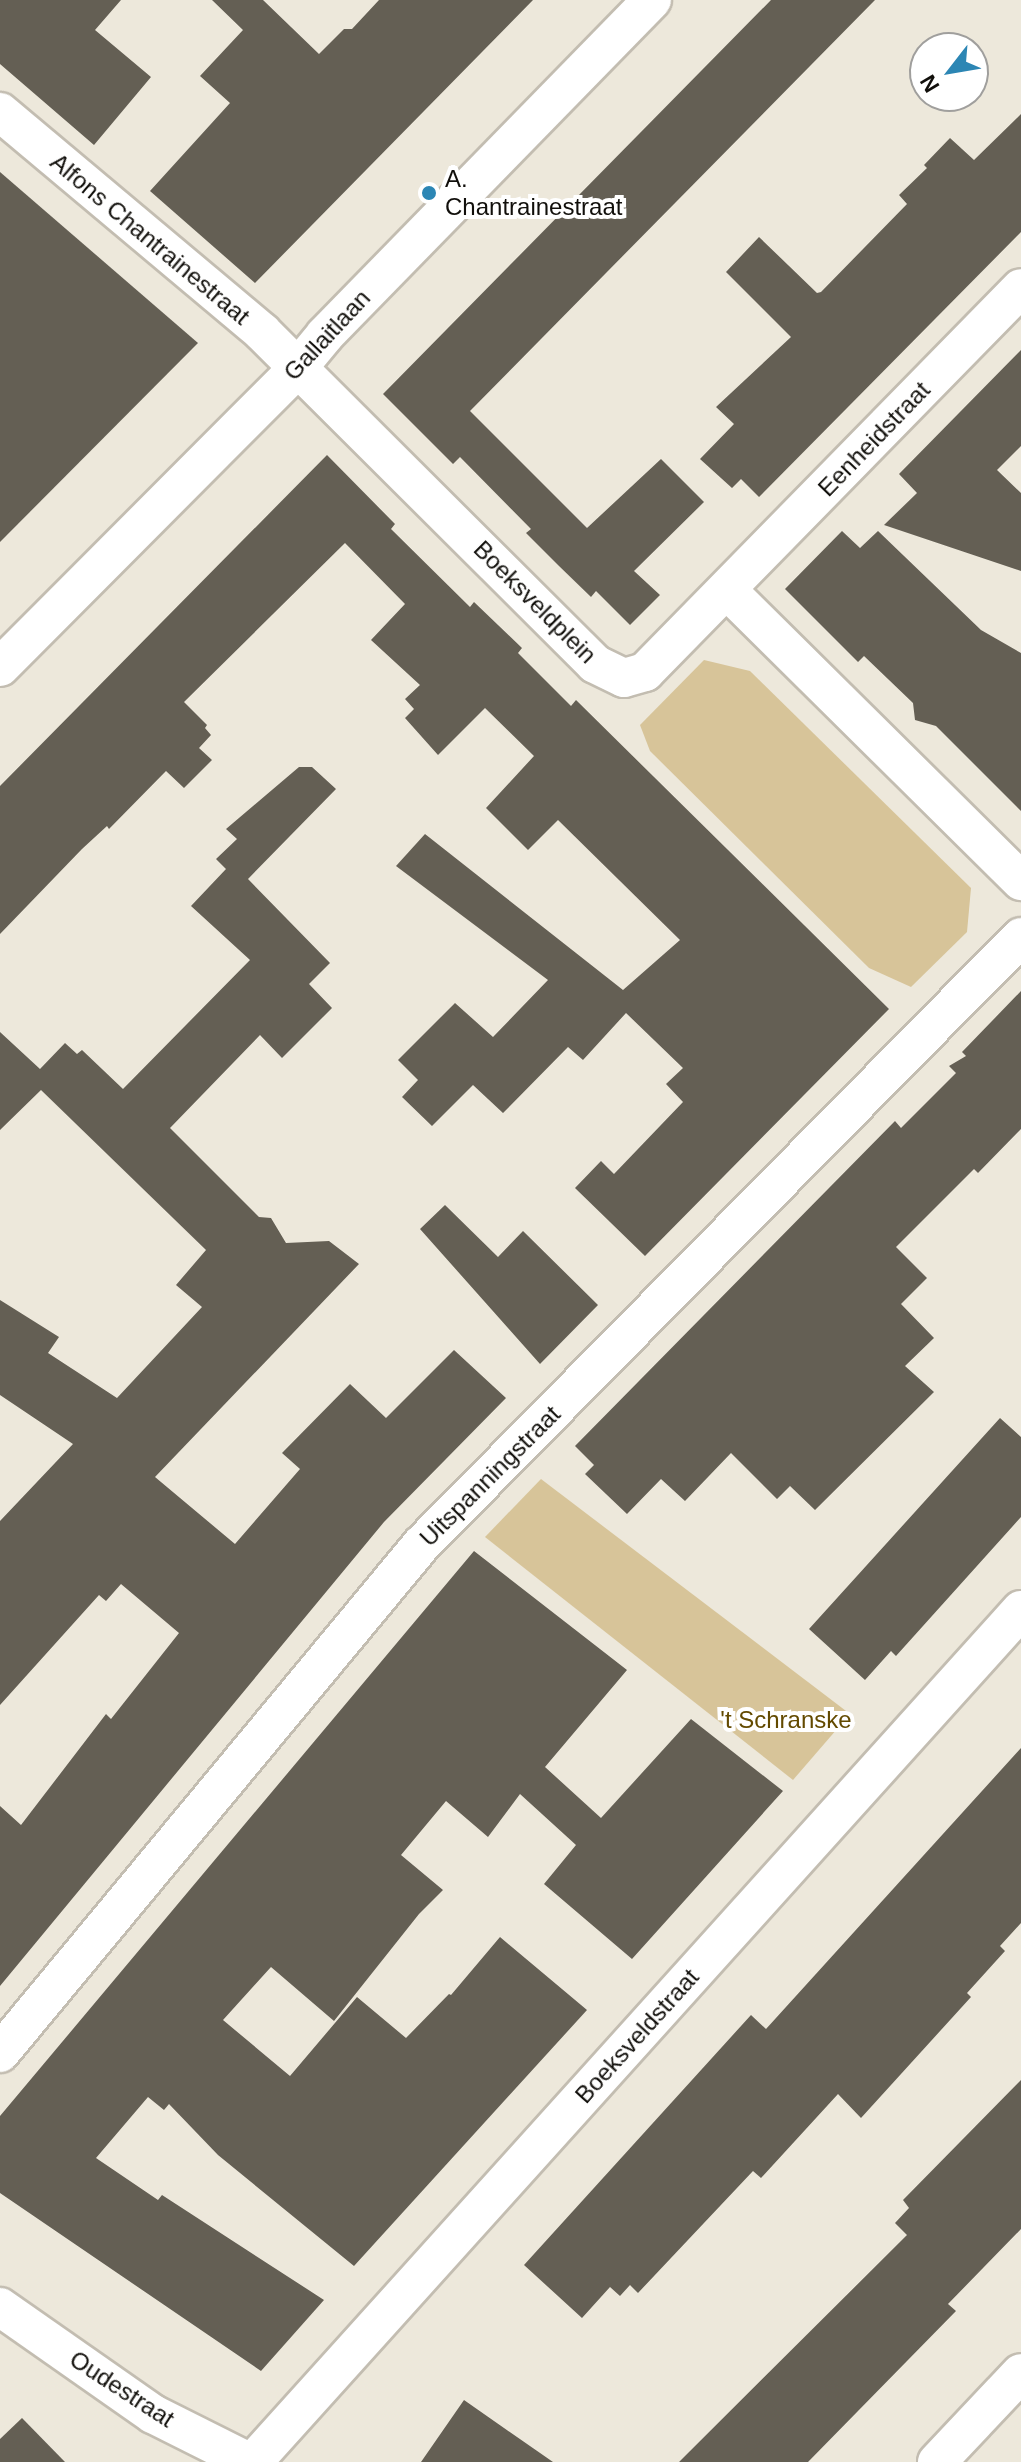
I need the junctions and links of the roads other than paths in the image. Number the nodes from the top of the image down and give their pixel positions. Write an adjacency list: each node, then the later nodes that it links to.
1 (652, 0): 4 (street, Gallaitlaan)
2 (0, 112): 4 (street, Alfons Chantrainestraat)
3 (1021, 288): 5 (street, Eenheidstraat)
4 (297, 369): 5 (street, Boeksveldplein); 6 (street, Gallaitlaan)
5 (727, 590): 7 (street)
6 (0, 667)
7 (1021, 881)
8 (1021, 937): 10 (street, Uitspanningstraat)
9 (1021, 1610): 13 (street, Boeksveldstraat)
10 (0, 2053)
11 (0, 2307): 13 (street, Oudestraat)
12 (1021, 2373): 14 (street)
13 (251, 2462)
14 (937, 2462)

